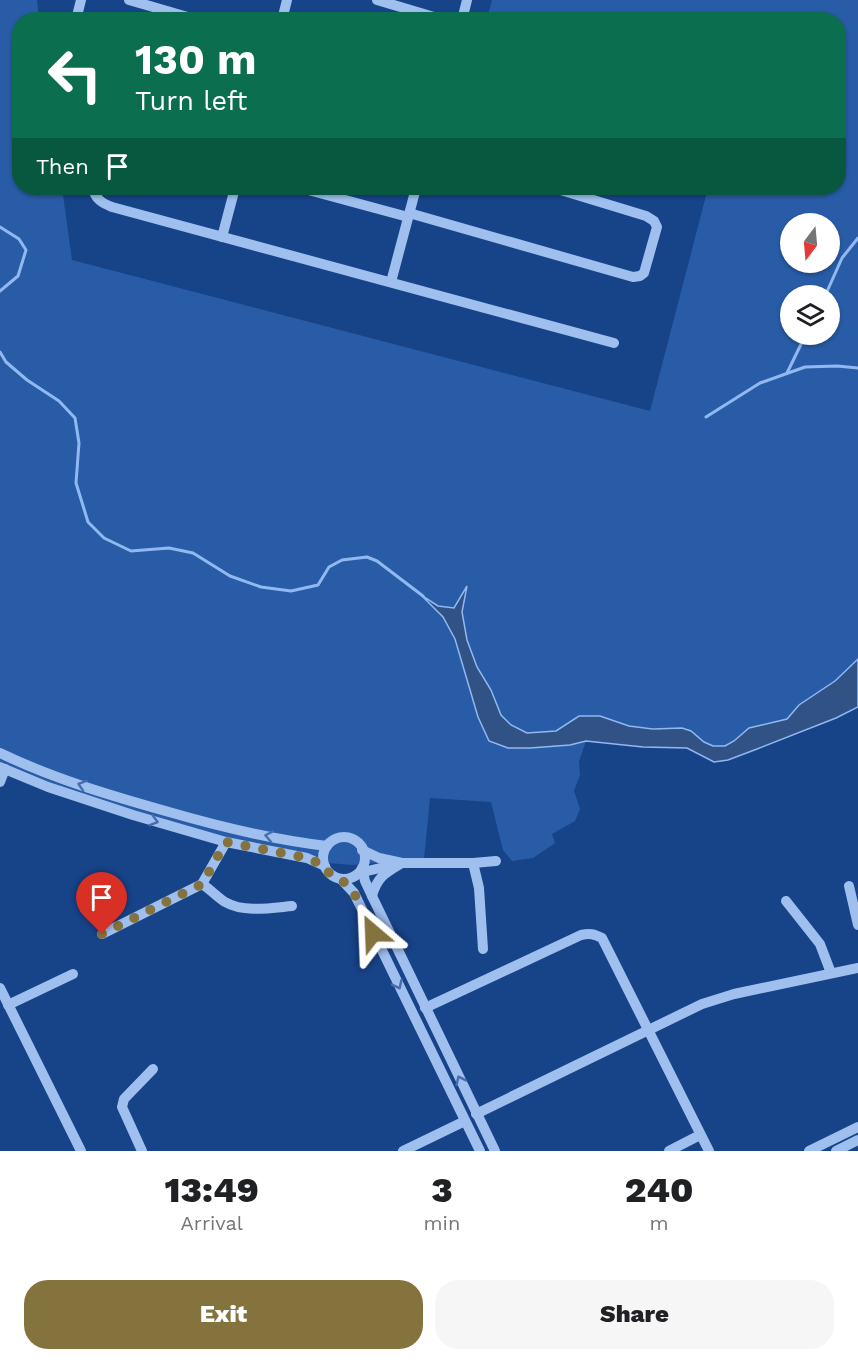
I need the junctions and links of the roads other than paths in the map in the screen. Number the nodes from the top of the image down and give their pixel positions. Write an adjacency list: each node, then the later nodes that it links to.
1 (129, 0): 3 (street)
2 (376, 0): 4 (street)
3 (170, 12)
4 (417, 12)
5 (94, 195): 11 (street)
6 (233, 195): 11 (street)
7 (329, 195): 10 (street)
8 (414, 195): 10 (street)
9 (577, 195): 10 (street)
10 (408, 215): 12 (street)
11 (222, 237): 12 (street)
12 (391, 282): 13 (street)
13 (614, 343)
14 (0, 753): 18 (street, one-way to 14)
15 (2, 768): 16 (street); 17 (street, one-way to 17)
16 (0, 782)
17 (226, 842): 23 (street); 26 (street)
18 (327, 846): 19 (street); 23 (street)
19 (362, 850): 21 (street); 24 (street)
20 (496, 861): 22 (street)
21 (402, 863): 22 (street); 24 (street); 28 (street)
22 (472, 863): 33 (street)
23 (325, 866): 25 (street)
24 (362, 870): 25 (street); 28 (street)
25 (341, 879): 43 (street, one-way to 43)
26 (202, 884): 30 (street); 32 (street)
27 (849, 886): 31 (street)
28 (372, 896): 39 (street)
29 (786, 901): 35 (street)
30 (292, 906)
31 (858, 925)
32 (102, 934)
33 (483, 949)
34 (858, 968): 35 (street)
35 (831, 973): 40 (street)
36 (74, 974): 38 (street)
37 (0, 988): 38 (street)
38 (8, 1005): 47 (street)
39 (425, 1008): 40 (street); 42 (street, one-way to 39)
40 (649, 1030): 42 (street); 45 (street)
41 (153, 1069): 48 (street)
42 (476, 1114): 51 (street)
43 (465, 1121): 49 (street); 50 (street)
44 (858, 1126): 54 (street)
45 (700, 1135): 52 (street); 53 (street)
46 (858, 1140): 55 (street)
47 (81, 1151)
48 (142, 1151)
49 (403, 1151)
50 (480, 1151)
51 (495, 1151)
52 (669, 1151)
53 (709, 1151)
54 (809, 1151)
55 (836, 1151)

